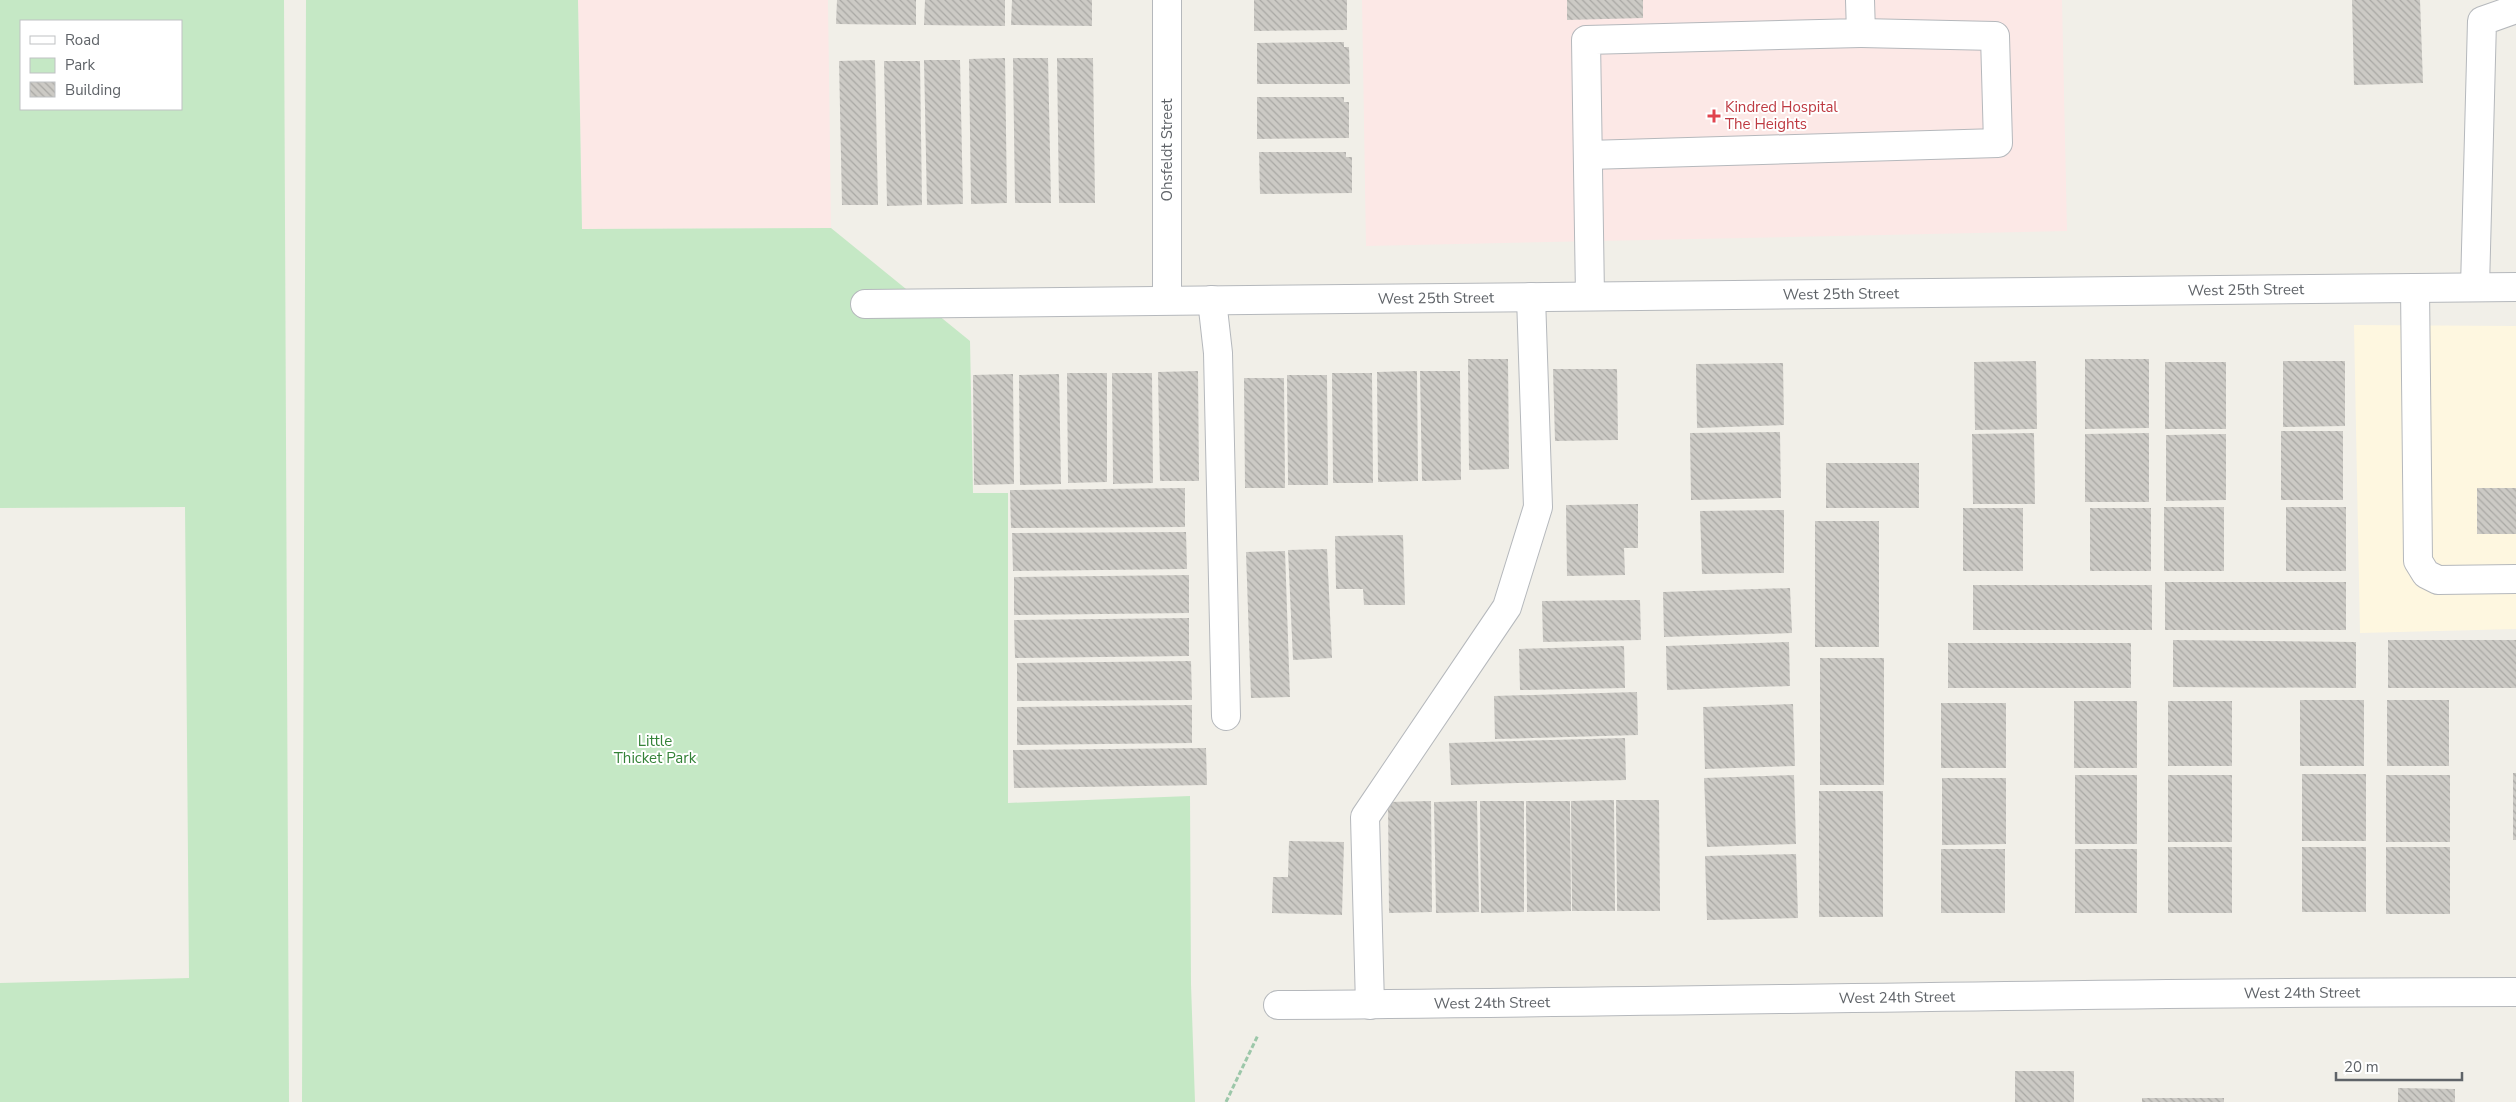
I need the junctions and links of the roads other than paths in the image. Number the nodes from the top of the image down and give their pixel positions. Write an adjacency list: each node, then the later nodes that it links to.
1 (1168, 0): 11 (street, Ohsfeldt Street)
2 (1860, 0): 4 (street)
3 (2516, 9): 6 (street)
4 (1861, 33): 5 (street); 5 (street)
5 (1588, 155): 9 (street)
6 (2475, 287): 7 (street, West 25th Street); 8 (street, West 25th Street)
7 (2516, 287)
8 (2414, 288): 9 (street, West 25th Street); 14 (street)
9 (1590, 296): 10 (street, West 25th Street)
10 (1531, 297): 12 (street, West 25th Street); 17 (street)
11 (1168, 300): 12 (street, West 25th Street); 13 (street, West 25th Street)
12 (1212, 300): 15 (street)
13 (865, 304)
14 (2516, 579)
15 (1226, 716)
16 (2516, 992): 17 (street, West 24th Street)
17 (1370, 1005): 18 (street, West 24th Street)
18 (1278, 1006)

